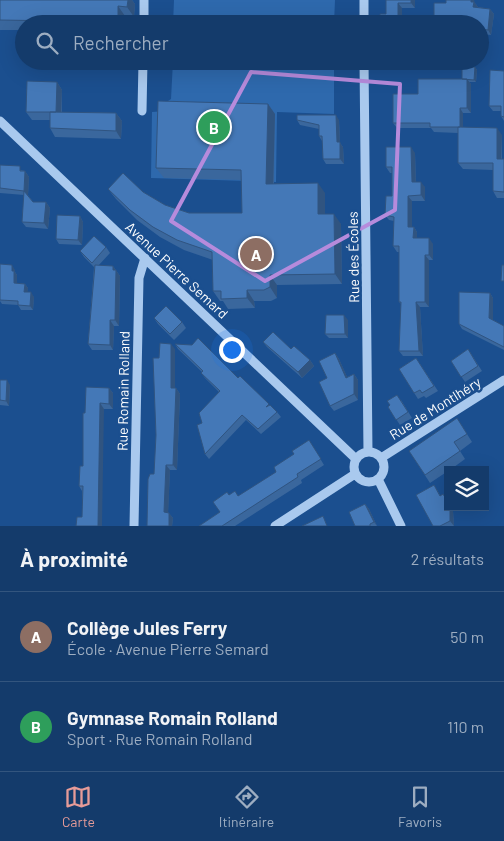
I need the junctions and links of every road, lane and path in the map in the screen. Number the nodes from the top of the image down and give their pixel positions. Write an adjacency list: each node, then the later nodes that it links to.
1 (144, 0): 3 (street)
2 (364, 0): 4 (street)
3 (144, 15)
4 (364, 15)
5 (143, 70): 7 (street)
6 (364, 70): 11 (street, Rue des Écoles)
7 (142, 111)
8 (0, 121): 9 (street, Avenue Pierre Semard)
9 (145, 258): 13 (street, Avenue Pierre Semard); 16 (street, Rue Romain Rolland)
10 (504, 380): 12 (street, Rue de Montlhéry)
11 (368, 452): 12 (street); 13 (street)
12 (381, 458): 15 (street)
13 (356, 459): 14 (street)
14 (355, 474): 15 (street); 17 (street)
15 (378, 479): 18 (street)
16 (134, 526)
17 (275, 526)
18 (401, 526)

